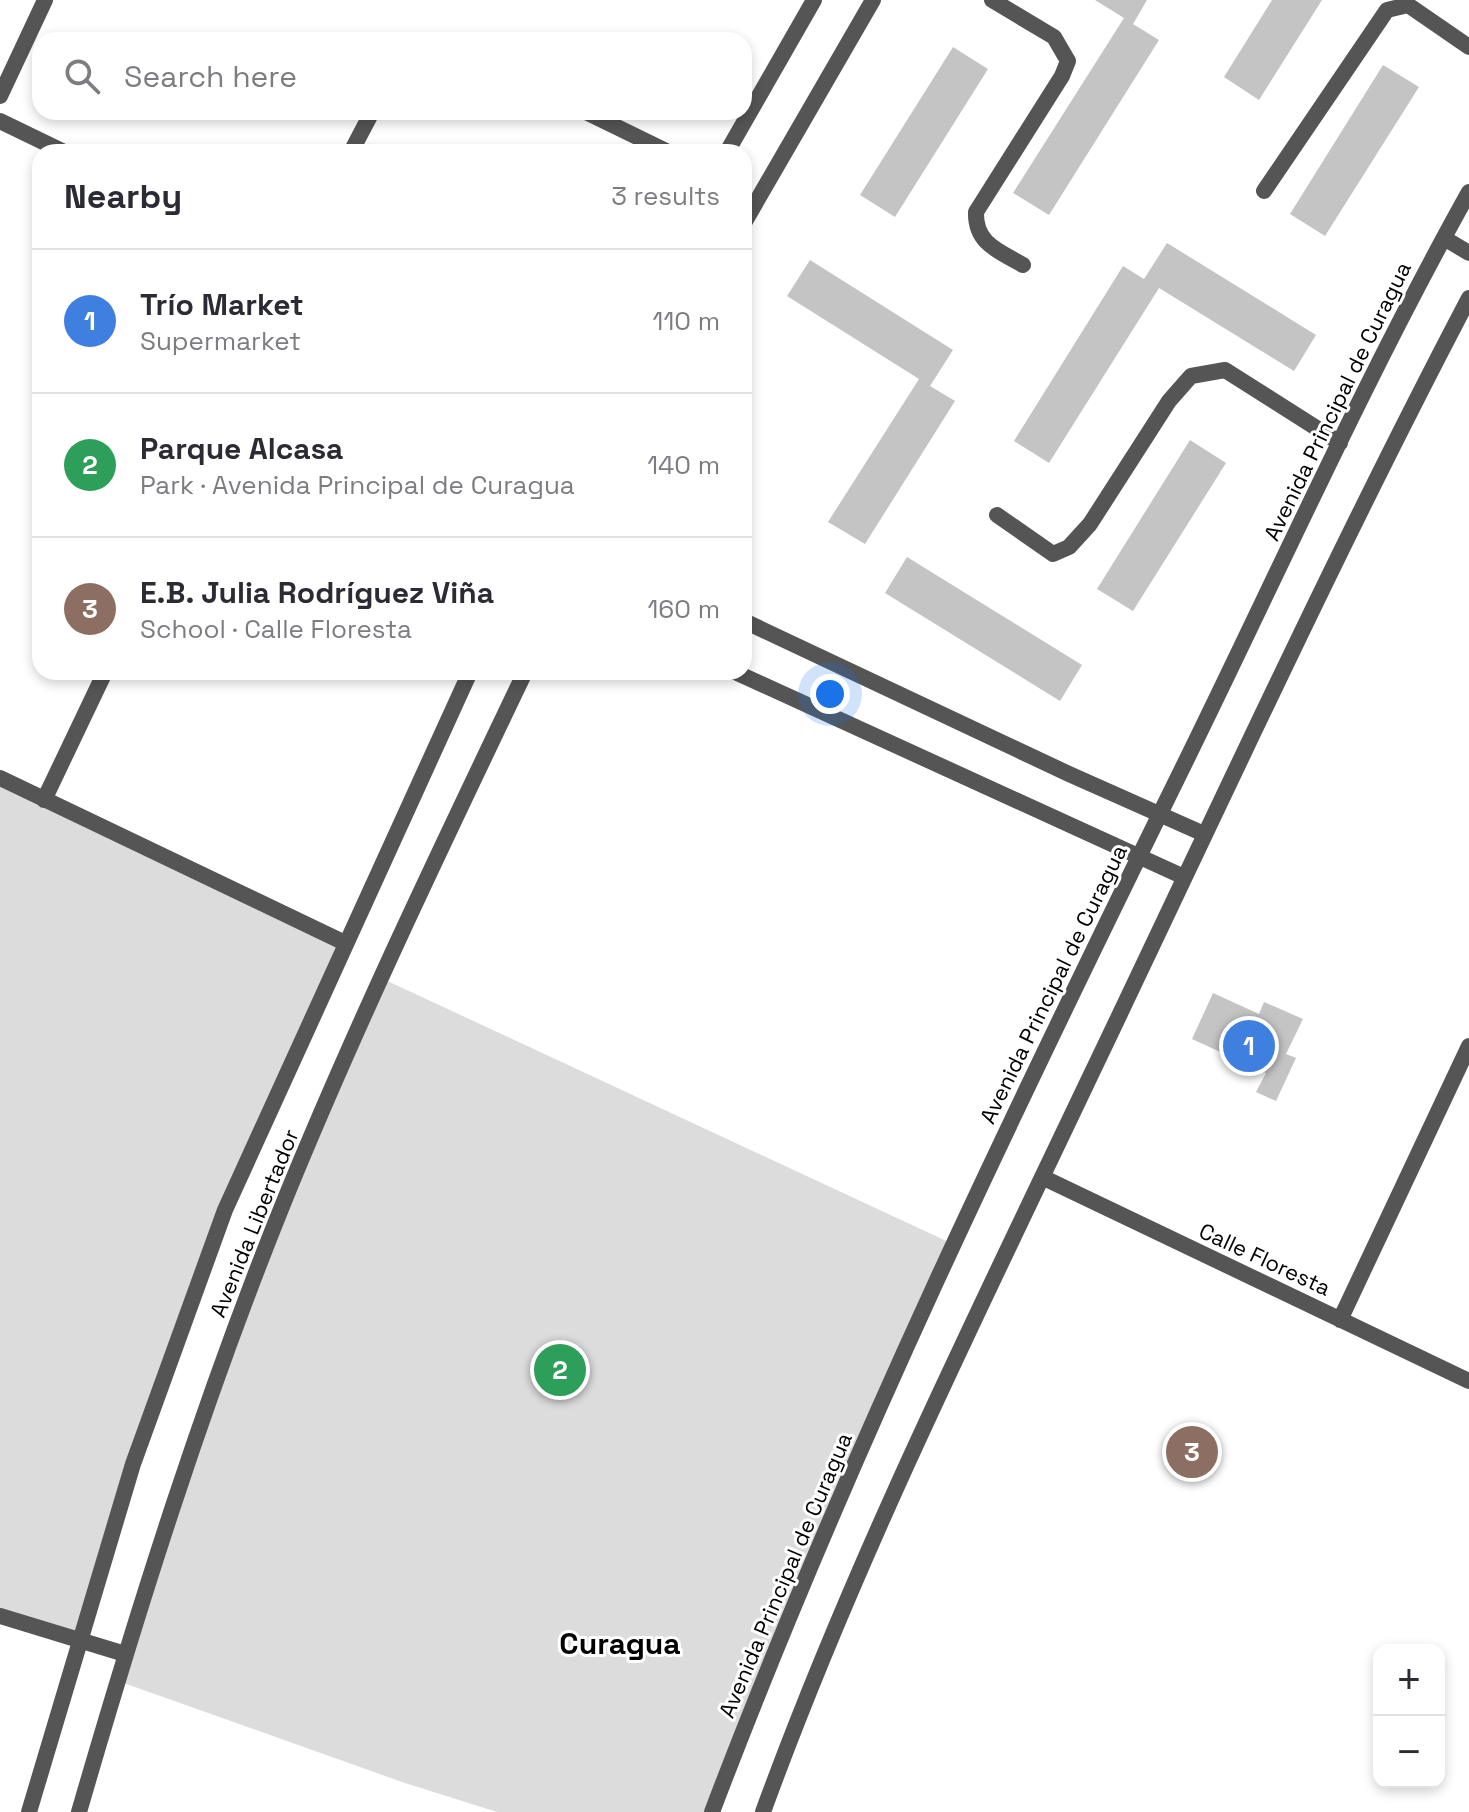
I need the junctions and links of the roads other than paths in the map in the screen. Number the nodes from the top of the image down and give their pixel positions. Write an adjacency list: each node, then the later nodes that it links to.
1 (45, 0): 6 (street)
2 (814, 0): 7 (street)
3 (873, 0): 18 (street)
4 (992, 0): 21 (street)
5 (1469, 47): 16 (street)
6 (0, 96)
7 (752, 108)
8 (368, 120): 13 (street)
9 (602, 120): 14 (street)
10 (745, 120): 15 (street)
11 (0, 121): 12 (street)
12 (47, 144)
13 (355, 144)
14 (652, 144)
15 (732, 144)
16 (1264, 191)
17 (1469, 192): 19 (street, Avenida Principal de Curagua)
18 (752, 209)
19 (1444, 238): 20 (street); 23 (street, Avenida Principal de Curagua)
20 (1469, 253)
21 (1023, 265)
22 (1469, 298): 33 (street)
23 (1340, 443): 24 (street); 32 (street, Avenida Principal de Curagua)
24 (997, 515)
25 (752, 625): 32 (street)
26 (101, 680): 31 (street)
27 (466, 680): 36 (street, Avenida Libertador)
28 (521, 680): 43 (street, Avenida Libertador)
29 (752, 680): 34 (street)
30 (0, 778): 31 (street)
31 (44, 800): 36 (street)
32 (1160, 814): 33 (street); 34 (street, Avenida Principal de Curagua)
33 (1204, 834): 35 (street)
34 (1139, 856): 35 (street); 46 (street, Avenida Principal de Curagua)
35 (1184, 877): 38 (street)
36 (345, 943): 42 (street, Avenida Libertador)
37 (1469, 1046): 39 (street)
38 (1042, 1177): 39 (street, Calle Floresta); 47 (street)
39 (1340, 1320): 40 (street, Calle Floresta)
40 (1469, 1381)
41 (0, 1616): 42 (street)
42 (80, 1640): 43 (street); 44 (street, Avenida Libertador)
43 (125, 1654): 45 (street, Avenida Libertador)
44 (29, 1812)
45 (79, 1812)
46 (712, 1812)
47 (763, 1812)

